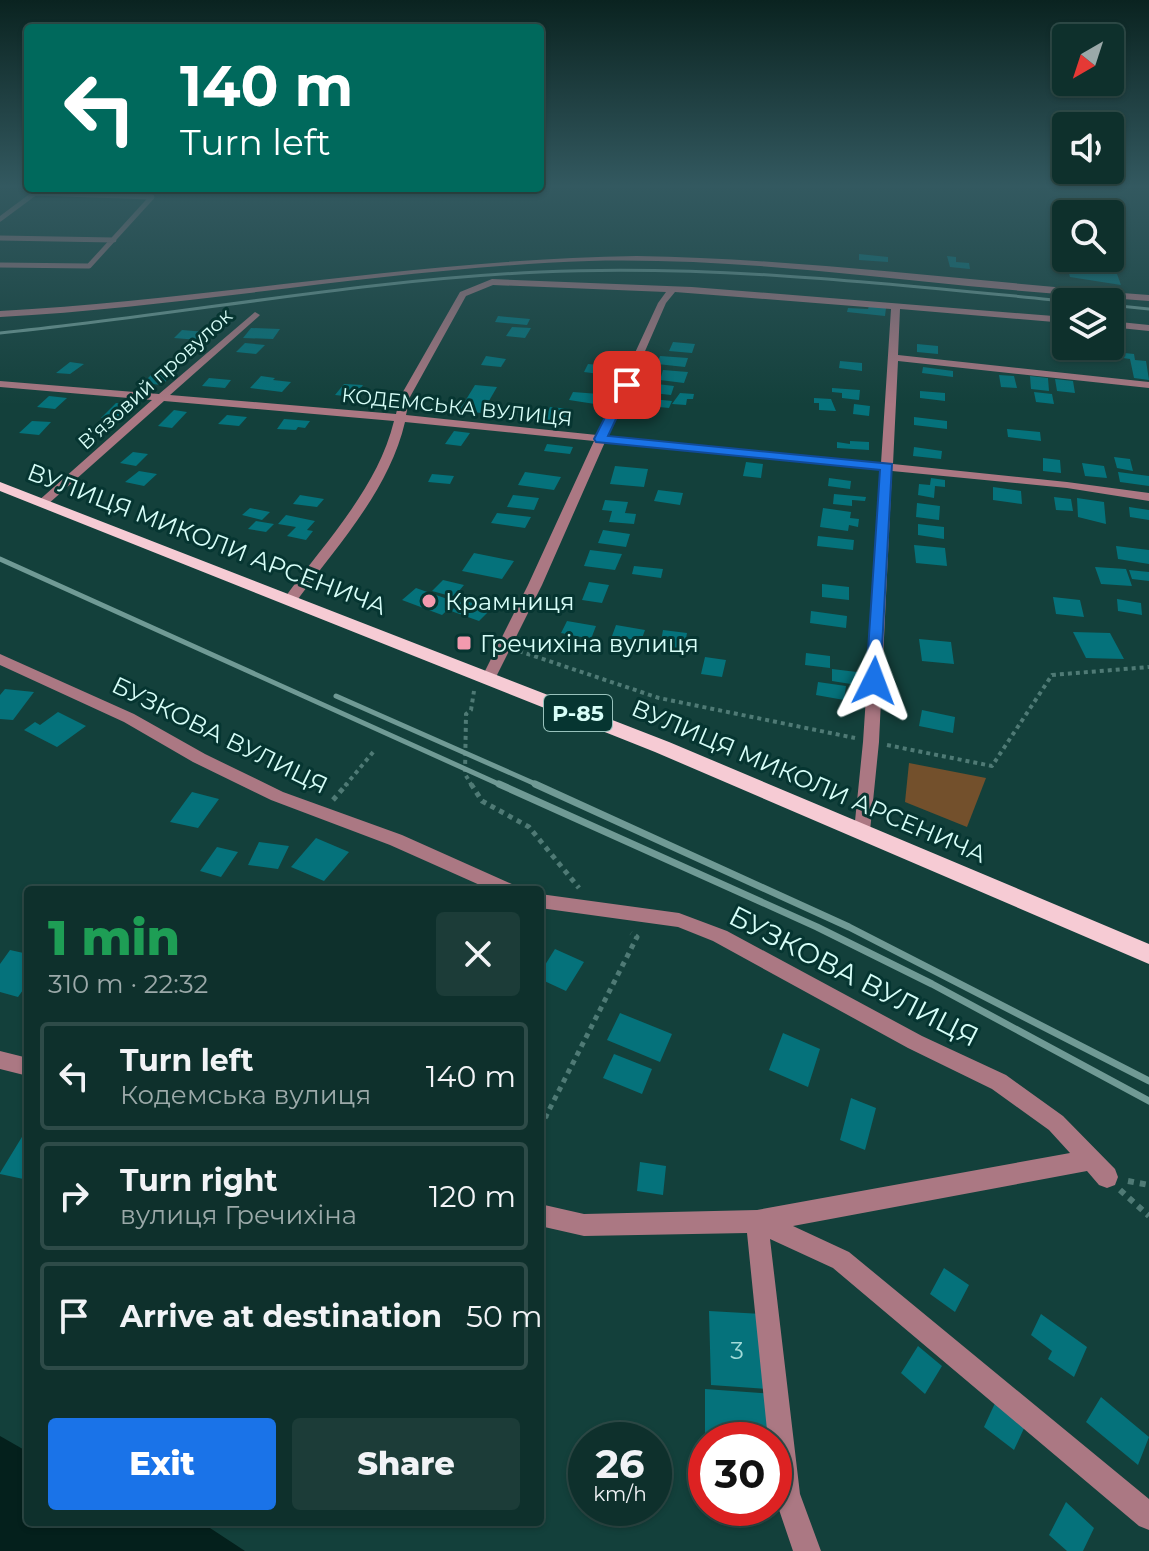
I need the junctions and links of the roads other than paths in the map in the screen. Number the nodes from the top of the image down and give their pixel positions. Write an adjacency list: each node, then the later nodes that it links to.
1 (94, 260): 4 (lane)
2 (576, 260): 8 (street)
3 (737, 260): 6 (street)
4 (0, 265)
5 (673, 289): 7 (street); 17 (street); 18 (street)
6 (1149, 298)
7 (896, 307): 10 (street); 13 (street)
8 (0, 314)
9 (255, 315): 16 (street, Вʼязовий провулок)
10 (1052, 319)
11 (1124, 325): 12 (street)
12 (1149, 328)
13 (896, 358): 15 (street); 19 (street)
14 (0, 384): 16 (street, КОДЕМСЬКА ВУЛИЦЯ)
15 (1149, 385)
16 (163, 397): 17 (street, КОДЕМСЬКА ВУЛИЦЯ); 22 (street, Вʼязовий провулок)
17 (400, 418): 18 (street, КОДЕМСЬКА ВУЛИЦЯ); 23 (street)
18 (600, 439): 19 (street, КОДЕМСЬКА ВУЛИЦЯ); 25 (street)
19 (887, 467): 21 (street, КОДЕМСЬКА ВУЛИЦЯ); 26 (street)
20 (0, 486): 22 (main road, ВУЛИЦЯ МИКОЛИ АРСЕНИЧА / Р-85)
21 (1149, 497)
22 (43, 502): 23 (main road, ВУЛИЦЯ МИКОЛИ АРСЕНИЧА / Р-85)
23 (290, 600): 25 (main road, ВУЛИЦЯ МИКОЛИ АРСЕНИЧА / Р-85)
24 (0, 659): 27 (street, БУЗКОВА ВУЛИЦЯ)
25 (489, 677): 26 (main road, ВУЛИЦЯ МИКОЛИ АРСЕНИЧА / Р-85)
26 (862, 831): 29 (main road, ВУЛИЦЯ МИКОЛИ АРСЕНИЧА / Р-85)
27 (499, 886)
28 (544, 902): 32 (street, БУЗКОВА ВУЛИЦЯ)
29 (1149, 954)
30 (0, 1060): 31 (street)
31 (24, 1066)
32 (1091, 1160): 33 (street, БУЗКОВА ВУЛИЦЯ); 35 (street)
33 (1107, 1177)
34 (544, 1216): 35 (street)
35 (757, 1221): 36 (street); 37 (street)
36 (1149, 1516)
37 (807, 1551)

